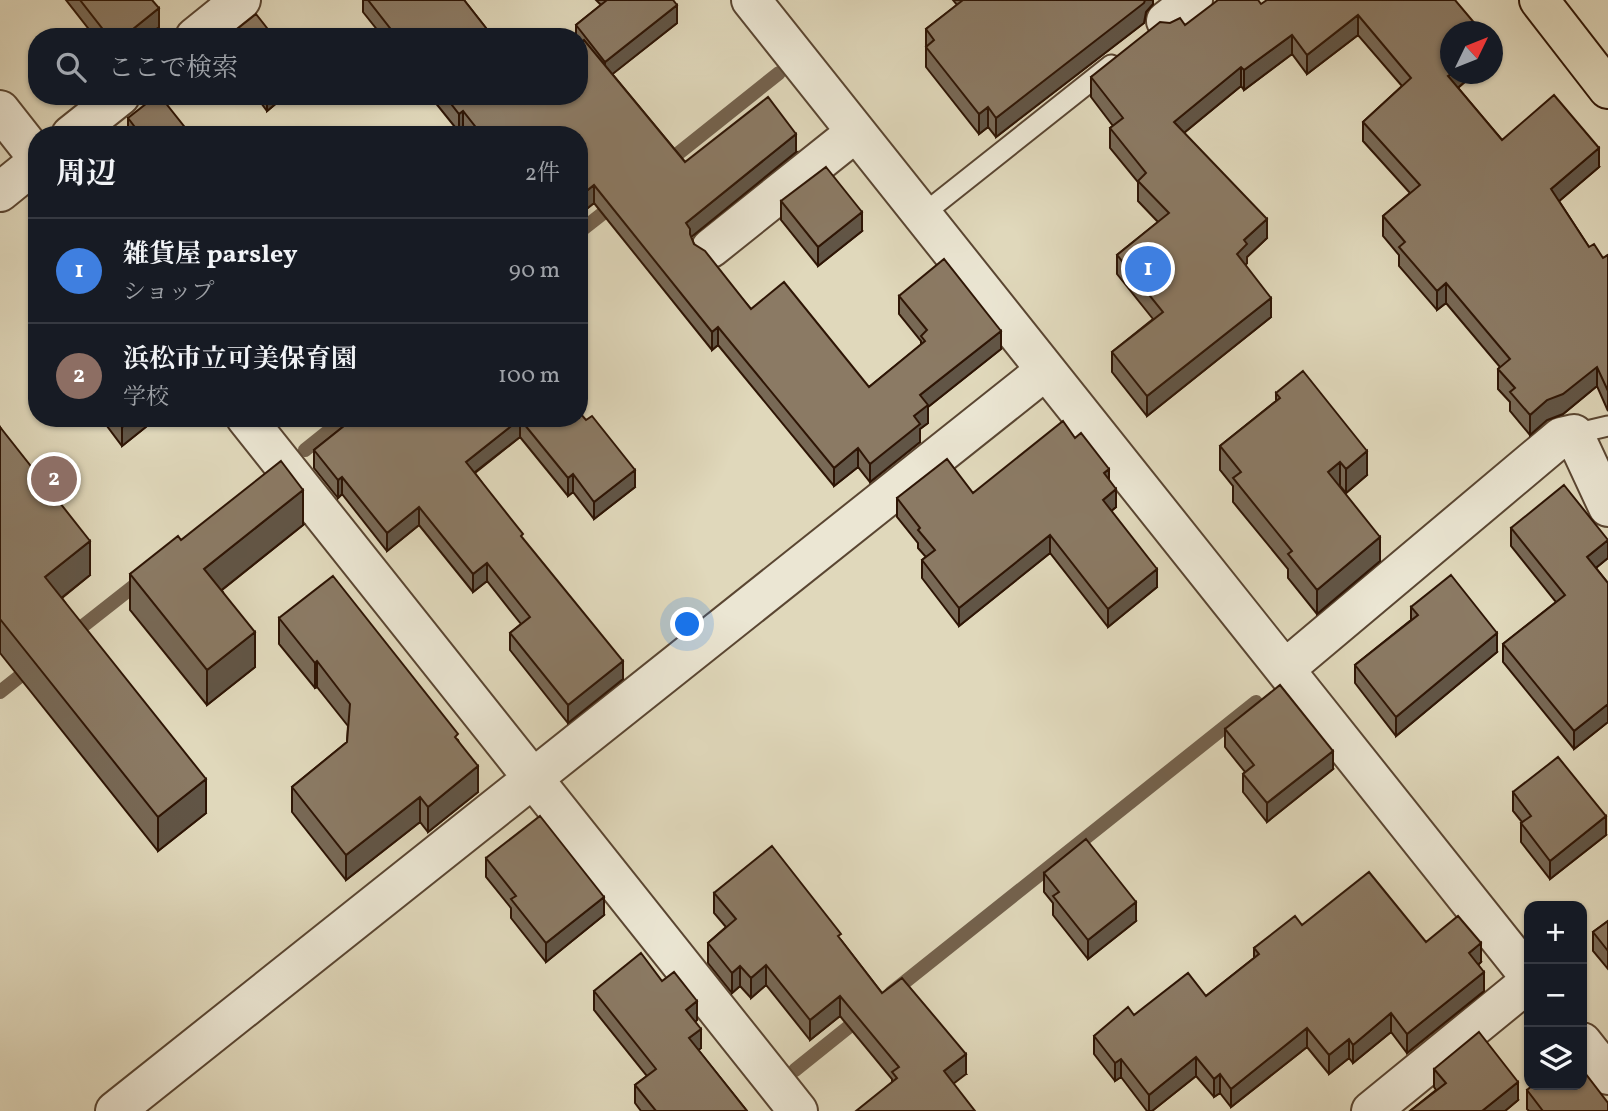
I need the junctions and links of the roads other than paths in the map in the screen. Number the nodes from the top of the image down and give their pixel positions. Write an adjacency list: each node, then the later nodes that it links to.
1 (241, 0): 4 (street)
2 (751, 0): 10 (street)
3 (1539, 0): 6 (highway)
4 (206, 28)
5 (1124, 55): 14 (lane)
6 (1608, 89)
7 (109, 105): 9 (street)
8 (0, 110): 11 (street)
9 (82, 126)
10 (856, 132): 14 (street); 15 (street)
11 (28, 145)
12 (28, 169): 13 (street)
13 (0, 192)
14 (922, 215): 16 (street)
15 (711, 248)
16 (1046, 370): 20 (street); 21 (street)
17 (253, 427): 21 (street)
18 (1591, 430): 19 (street); 20 (street)
19 (1608, 507)
20 (1285, 669): 22 (street)
21 (533, 778): 26 (street); 27 (street)
22 (1524, 970)
23 (1524, 986): 28 (street)
24 (1587, 1048): 25 (street)
25 (1608, 1075)
26 (115, 1111)
27 (797, 1111)
28 (1371, 1111)

